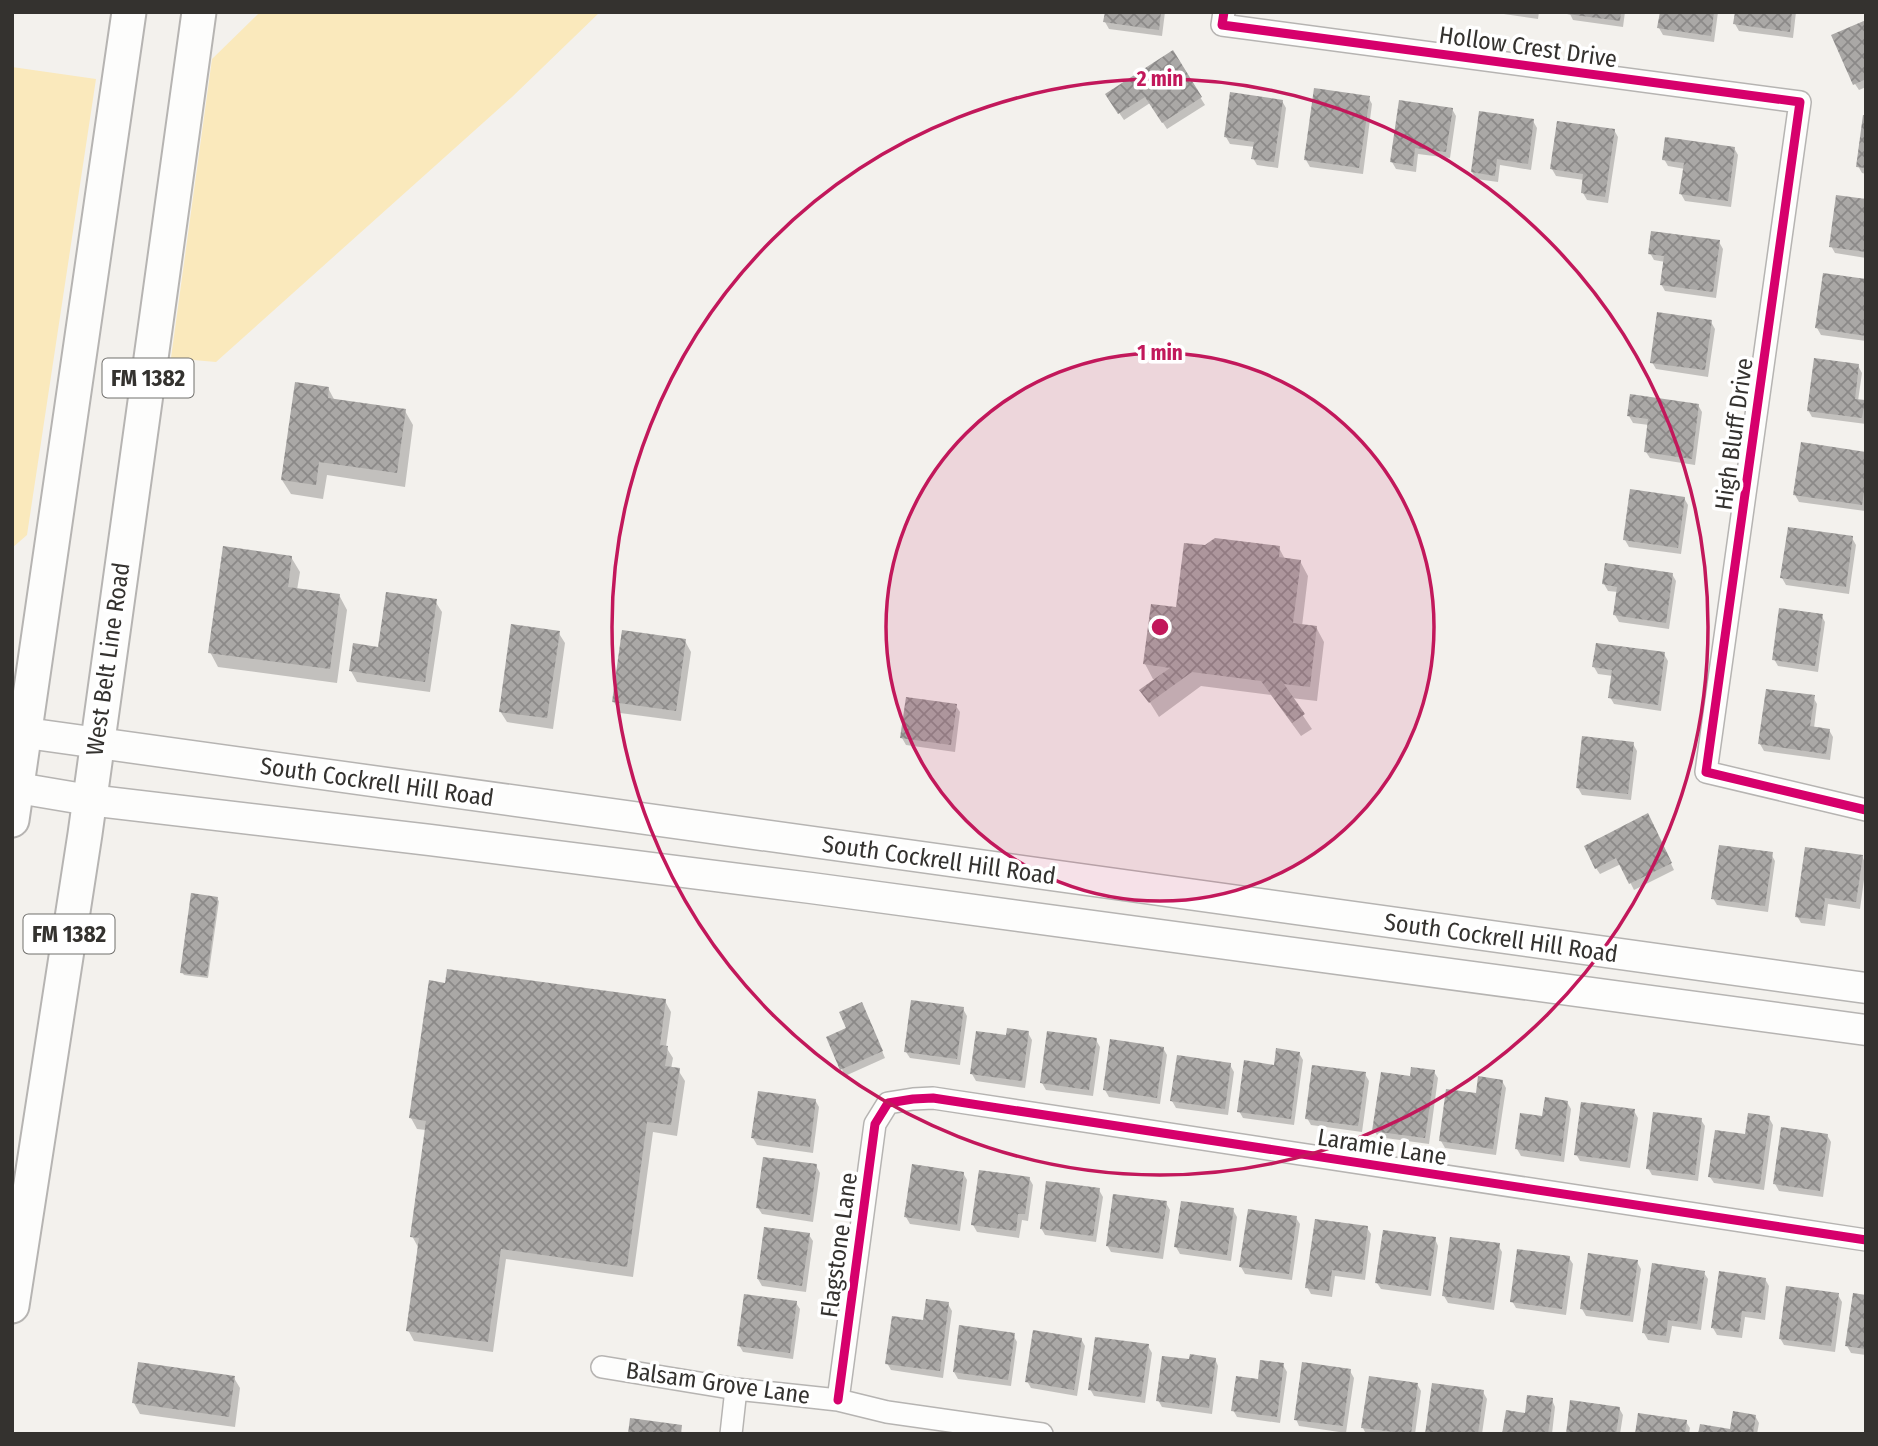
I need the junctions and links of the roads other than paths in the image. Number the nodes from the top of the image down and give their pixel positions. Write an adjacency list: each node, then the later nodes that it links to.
1 (129, 12): 5 (main road, FM 1382)
2 (199, 12): 6 (main road, West Belt Line Road / FM 1382)
3 (1224, 12): 4 (street, Hollow Crest Drive)
4 (1800, 103): 9 (street, High Bluff Drive)
5 (18, 732): 6 (main road, South Cockrell Hill Road); 7 (main road, FM 1382)
6 (97, 743): 8 (main road, West Belt Line Road / FM 1382); 10 (main road, South Cockrell Hill Road)
7 (14, 798): 8 (main road, South Cockrell Hill Road)
8 (89, 800): 11 (main road, South Cockrell Hill Road); 14 (main road, West Belt Line Road / FM 1382)
9 (1866, 810)
10 (1866, 988)
11 (1866, 1030)
12 (893, 1102): 13 (street, Laramie Lane); 17 (street, Flagstone Lane)
13 (1866, 1240)
14 (12, 1306)
15 (602, 1367): 16 (street, Balsam Grove Lane)
16 (736, 1389): 17 (street, Balsam Grove Lane); 19 (street)
17 (838, 1400): 18 (street, Balsam Grove Lane)
18 (1036, 1433): 20 (street, Balsam Grove Lane)
19 (731, 1434)
20 (1042, 1434)

